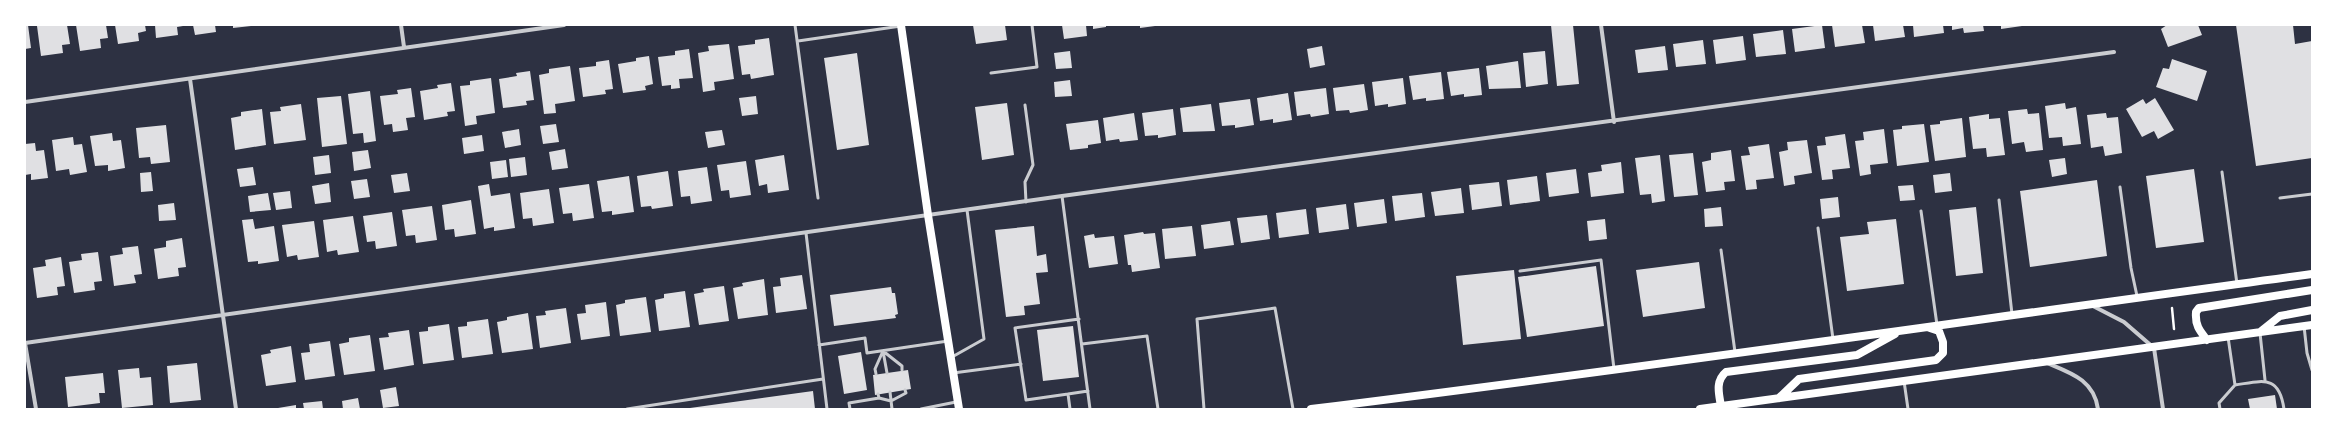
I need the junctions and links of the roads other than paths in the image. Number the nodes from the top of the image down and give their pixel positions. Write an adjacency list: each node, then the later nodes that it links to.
1 (401, 25): 8 (street)
2 (564, 25): 8 (street)
3 (795, 25): 7 (lane)
4 (901, 25): 7 (lane); 25 (main road)
5 (1032, 25): 10 (lane)
6 (1601, 25): 14 (street)
7 (798, 41): 19 (lane)
8 (404, 47): 11 (street)
9 (2114, 52): 14 (street)
10 (991, 73)
11 (190, 78): 12 (street); 36 (street)
12 (25, 102)
13 (1026, 105): 22 (lane)
14 (1614, 122): 18 (street)
15 (2222, 172): 31 (lane)
16 (2120, 187): 33 (lane)
17 (2312, 194): 20 (lane)
18 (1062, 196): 22 (street); 38 (lane)
19 (818, 198)
20 (2280, 198)
21 (1998, 200): 37 (lane)
22 (1026, 202): 23 (street)
23 (967, 210): 25 (street); 54 (lane)
24 (1921, 211): 39 (lane)
25 (928, 215): 27 (street); 46 (main road)
26 (1818, 228): 47 (lane)
27 (806, 232): 36 (street); 50 (lane)
28 (1721, 250): 53 (lane)
29 (1520, 271): 57 (lane)
30 (2312, 274): 31 (main road)
31 (2237, 284): 33 (main road)
32 (2312, 290): 45 (main road)
33 (2138, 298): 34 (main road)
34 (2091, 305): 37 (main road); 51 (street)
35 (2312, 310): 43 (main road)
36 (223, 315): 48 (street); 77 (street)
37 (2012, 315): 39 (main road)
38 (1079, 319): 49 (lane); 56 (lane)
39 (1937, 325): 41 (main road)
40 (2308, 326): 43 (main road); 59 (lane)
41 (1928, 327): 42 (main road); 71 (main road)
42 (1901, 330): 47 (main road); 76 (main road)
43 (2260, 332): 44 (main road); 64 (lane)
44 (2228, 337): 45 (main road); 66 (lane)
45 (2207, 340): 51 (main road)
46 (948, 341): 52 (lane); 54 (main road)
47 (1833, 341): 53 (main road)
48 (25, 343): 75 (street)
49 (1082, 344): 68 (lane); 85 (lane)
50 (819, 345): 52 (lane); 63 (lane)
51 (2154, 348): 55 (main road); 92 (street)
52 (883, 351): 58 (lane); 60 (lane); 62 (lane)
53 (1735, 354): 57 (main road)
54 (951, 358): 61 (main road)
55 (2044, 363): 65 (main road); 91 (street)
56 (1021, 364): 61 (lane); 70 (lane)
57 (1614, 369): 74 (main road)
58 (902, 370)
59 (2312, 370)
60 (887, 373)
61 (953, 373): 73 (main road)
62 (876, 374)
63 (823, 378): 78 (lane); 79 (lane)
64 (2265, 380): 66 (lane); 94 (lane)
65 (1904, 381): 71 (main road); 90 (lane)
66 (2235, 385): 93 (lane)
67 (905, 390): 72 (lane)
68 (1088, 391): 70 (lane); 84 (lane)
69 (890, 392): 72 (lane)
70 (1068, 394): 83 (lane)
71 (1779, 398): 76 (main road)
72 (891, 401): 80 (lane); 81 (lane)
73 (959, 406): 82 (lane)
74 (1353, 406): 88 (main road)
75 (34, 408)
76 (1721, 408): 89 (main road)
77 (236, 409)
78 (627, 409)
79 (827, 409)
80 (850, 409)
81 (892, 409)
82 (921, 409)
83 (1070, 409)
84 (1090, 409)
85 (1158, 409)
86 (1204, 409): 87 (lane)
87 (1293, 409)
88 (1311, 409)
89 (1700, 409)
90 (1908, 409)
91 (2098, 409)
92 (2162, 409)
93 (2220, 409)
94 (2284, 409)

